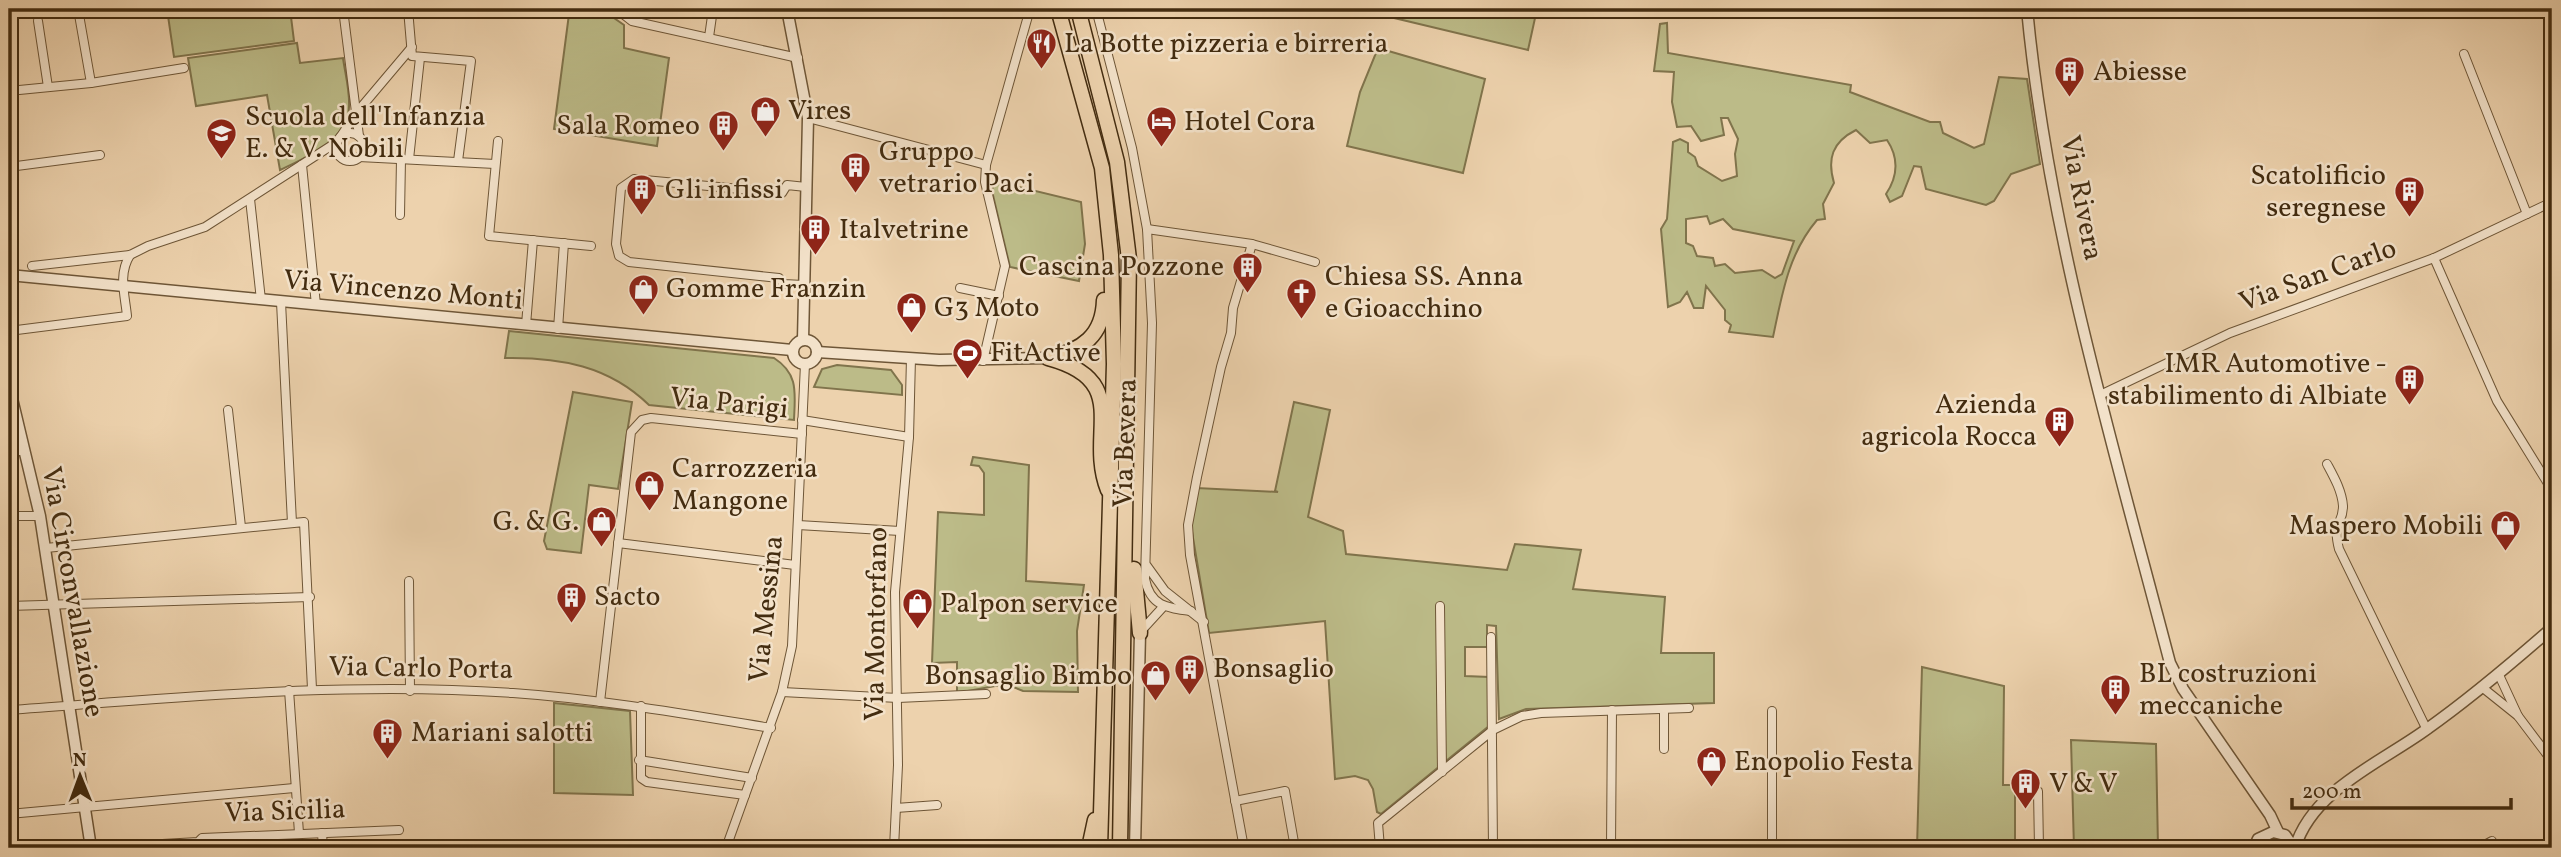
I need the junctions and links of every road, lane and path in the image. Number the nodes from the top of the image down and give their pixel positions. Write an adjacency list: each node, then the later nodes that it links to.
1 (78, 9): 19 (street)
2 (343, 9): 22 (street)
3 (408, 9): 14 (street)
4 (623, 9): 13 (street)
5 (713, 9): 13 (street)
6 (788, 9): 17 (street)
7 (1026, 9): 35 (street)
8 (1058, 9): 48 (highway)
9 (1078, 9): 81 (highway)
10 (1096, 9): 42 (street, Via Bevera)
11 (2027, 9): 71 (street, Via Rivera)
12 (38, 21): 20 (street)
13 (709, 37): 17 (street)
14 (412, 47): 16 (street); 22 (street)
15 (2464, 54): 40 (street)
16 (420, 58): 31 (street); 32 (street)
17 (798, 58): 23 (street)
18 (184, 68): 19 (street)
19 (91, 83): 20 (street)
20 (48, 88): 21 (street)
21 (9, 91)
22 (358, 111): 24 (street); 25 (street)
23 (808, 118): 35 (street); 37 (street)
24 (359, 136): 25 (street); 29 (street)
25 (339, 139): 28 (street); 30 (street)
26 (498, 141): 33 (street)
27 (100, 155): 36 (street)
28 (321, 155): 30 (street); 34 (street)
29 (359, 157): 30 (street); 31 (street)
30 (343, 159)
31 (405, 159): 32 (street); 41 (street)
32 (458, 161): 33 (street)
33 (495, 164): 43 (street)
34 (302, 165): 38 (street); 59 (street)
35 (986, 165): 56 (street)
36 (9, 167)
37 (806, 187): 53 (street); 53 (street)
38 (250, 199): 47 (street); 57 (street)
39 (2552, 202): 40 (street, Via San Carlo)
40 (2527, 214): 49 (street, Via San Carlo)
41 (400, 215)
42 (1147, 229): 45 (street); 90 (street, Via Bevera)
43 (533, 240): 44 (street); 60 (street)
44 (564, 243): 46 (street); 61 (street)
45 (1252, 244): 50 (street); 100 (street)
46 (591, 246)
47 (131, 255): 51 (street); 54 (street)
48 (1111, 255): 67 (highway); 80 (highway)
49 (2434, 258): 71 (street, Via San Carlo); 79 (street)
50 (1315, 262)
51 (32, 266)
52 (9, 275): 54 (street, Via Vincenzo Monti)
53 (803, 285): 63 (street)
54 (124, 288): 57 (street, Via Vincenzo Monti); 62 (street)
55 (960, 288): 56 (street)
56 (999, 296): 68 (street)
57 (261, 300): 58 (street, Via Vincenzo Monti)
58 (281, 302): 59 (street, Via Vincenzo Monti); 84 (street)
59 (316, 305): 60 (street, Via Vincenzo Monti)
60 (526, 326): 61 (street, Via Vincenzo Monti)
61 (558, 329): 64 (street, Via Vincenzo Monti)
62 (9, 331)
63 (803, 340): 64 (street); 65 (street)
64 (792, 350): 69 (street)
65 (817, 352): 66 (street); 69 (street)
66 (911, 358): 68 (street); 75 (street, Via Montorfano)
67 (1048, 358): 68 (street); 80 (highway)
68 (984, 361)
69 (805, 364): 73 (street, Via Messina)
70 (9, 386): 77 (street, Via Circonvallazione)
71 (2101, 395): 142 (street, Via Rivera)
72 (228, 410): 86 (street)
73 (802, 420): 74 (street, Via Messina); 75 (street)
74 (802, 435): 85 (street, Via Messina); 88 (street, Via Parigi)
75 (909, 437): 87 (street, Via Montorfano)
76 (9, 451): 77 (street)
77 (25, 451): 83 (street, Via Circonvallazione)
78 (2327, 464): 123 (street)
79 (2552, 490)
80 (1110, 496): 136 (highway)
81 (1127, 502): 102 (highway); 154 (highway)
82 (9, 516): 83 (street)
83 (40, 516): 89 (street, Via Circonvallazione)
84 (292, 523): 86 (street); 94 (street)
85 (798, 525): 87 (street); 91 (street, Via Messina)
86 (241, 527): 89 (street)
87 (900, 531): 111 (street, Via Montorfano)
88 (618, 543): 91 (street); 112 (street)
89 (46, 548): 95 (street, Via Circonvallazione)
90 (1146, 564): 93 (street); 98 (street, Via Bevera)
91 (795, 565): 109 (street, Via Messina)
92 (409, 581): 108 (street)
93 (1165, 591): 98 (street); 99 (street)
94 (310, 597): 95 (street); 106 (street)
95 (55, 605): 96 (street); 113 (street, Via Circonvallazione)
96 (9, 606)
97 (1440, 606): 127 (street)
98 (1163, 607): 99 (street); 102 (street)
99 (1191, 611): 100 (street)
100 (1204, 622): 134 (street)
101 (2552, 628): 104 (street)
102 (1140, 633): 155 (street)
103 (1491, 637): 122 (street)
104 (2499, 675): 105 (street); 120 (street)
105 (2483, 688): 120 (street); 123 (street)
106 (312, 689): 107 (street, Via Carlo Porta); 108 (street, Via Carlo Porta)
107 (289, 691): 113 (street, Via Carlo Porta); 131 (street)
108 (410, 691): 112 (street, Via Carlo Porta)
109 (782, 692): 111 (street); 121 (street, Via Messina)
110 (986, 694): 111 (street)
111 (898, 698): 137 (street, Via Montorfano)
112 (600, 702): 114 (street, Via Carlo Porta)
113 (69, 706): 117 (street, Via Carlo Porta); 138 (street, Via Circonvallazione)
114 (641, 706): 121 (street, Via Carlo Porta); 125 (street)
115 (1689, 708): 116 (street)
116 (1664, 709): 118 (street); 124 (street)
117 (9, 710)
118 (1612, 710): 122 (street); 160 (street)
119 (1772, 711): 161 (street)
120 (2518, 716): 126 (street)
121 (771, 728): 129 (street, Via Messina)
122 (1493, 730): 127 (street); 159 (street)
123 (2427, 730): 140 (street)
124 (1664, 749)
125 (639, 760): 128 (street); 132 (street)
126 (2552, 761)
127 (1442, 772): 158 (street)
128 (736, 775): 129 (street); 132 (street)
129 (752, 778): 133 (street, Via Messina)
130 (2023, 784): 162 (street)
131 (294, 788): 138 (street); 143 (street)
132 (730, 793): 133 (street)
133 (745, 795): 150 (street, Via Messina)
134 (1235, 801): 156 (street); 157 (street)
135 (937, 805): 137 (street)
136 (1101, 806): 152 (highway); 153 (highway)
137 (896, 808): 151 (street, Via Montorfano)
138 (85, 809): 139 (street); 148 (street, Via Circonvallazione)
139 (9, 814)
140 (2308, 820): 142 (street); 163 (street)
141 (399, 830): 144 (street, Via Sicilia)
142 (2275, 832): 147 (street); 163 (street, Via Rivera)
143 (299, 833): 144 (street, Via Sicilia); 146 (street, Via Sicilia)
144 (322, 833): 149 (street)
145 (2492, 841): 164 (street)
146 (198, 845): 148 (street, Via Sicilia)
147 (2253, 846)
148 (91, 848)
149 (323, 848)
150 (726, 848)
151 (894, 848)
152 (1089, 848)
153 (1100, 848)
154 (1120, 848)
155 (1135, 848)
156 (1244, 848)
157 (1295, 848)
158 (1380, 848)
159 (1493, 848)
160 (1611, 848)
161 (1772, 848)
162 (2039, 848)
163 (2294, 848)
164 (2479, 848)

